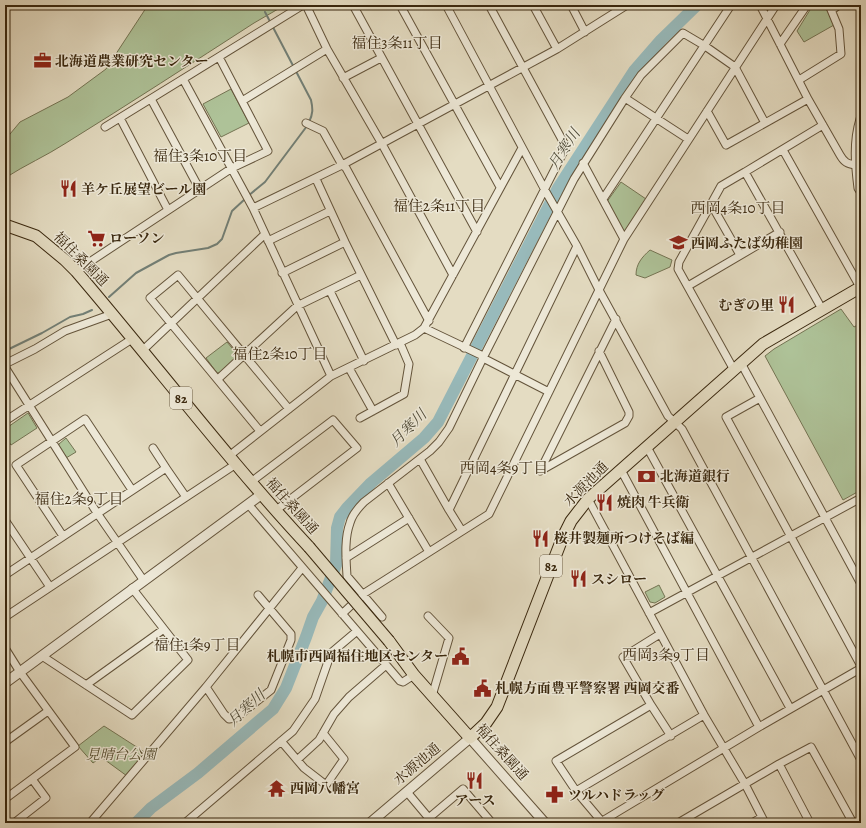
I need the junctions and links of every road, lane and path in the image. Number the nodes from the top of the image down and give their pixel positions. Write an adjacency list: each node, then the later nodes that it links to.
1 (303, 5): 23 (street)
2 (306, 5): 21 (street)
3 (353, 5): 24 (street)
4 (400, 5): 35 (street)
5 (446, 5): 30 (street)
6 (489, 5): 25 (street)
7 (533, 5): 22 (street)
8 (571, 5): 18 (street)
9 (626, 5): 16 (street)
10 (731, 5): 20 (street)
11 (760, 5): 17 (street)
12 (776, 5): 17 (street)
13 (807, 5): 19 (street)
14 (839, 5): 15 (street)
15 (831, 7): 29 (street)
16 (615, 8): 18 (street)
17 (766, 18): 19 (street); 26 (street)
18 (585, 32): 22 (street)
19 (780, 44): 29 (street)
20 (704, 46): 26 (street); 31 (street); 38 (street)
21 (327, 49): 27 (street); 34 (street)
22 (557, 49): 25 (street)
23 (219, 57): 28 (street); 34 (street)
24 (381, 58): 27 (street); 41 (street)
25 (523, 67): 30 (street); 57 (street)
26 (735, 67): 36 (street); 40 (street)
27 (343, 78): 46 (street)
28 (183, 79): 32 (street); 52 (street)
29 (799, 80): 33 (street)
30 (489, 86): 35 (street); 47 (street)
31 (625, 98): 38 (street); 49 (street)
32 (151, 99): 37 (street); 56 (street)
33 (808, 99): 40 (street); 43 (street)
34 (242, 101): 52 (street)
35 (454, 104): 41 (street); 55 (street)
36 (707, 111): 40 (street); 45 (street)
37 (120, 118): 44 (street); 62 (street)
38 (657, 119): 45 (street); 59 (street)
39 (861, 119): 50 (street)
40 (765, 123)
41 (418, 124): 46 (street); 66 (street)
42 (309, 125): 51 (street)
43 (823, 126): 48 (street); 50 (street)
44 (105, 127)
45 (688, 139): 69 (street)
46 (382, 144): 51 (street); 76 (street)
47 (522, 148): 55 (street); 57 (street)
48 (784, 150): 53 (street); 78 (street)
49 (584, 163): 59 (street); 64 (street)
50 (856, 164): 58 (street)
51 (342, 166): 54 (street); 86 (street)
52 (232, 168): 56 (street); 61 (street)
53 (745, 172): 60 (street); 67 (street)
54 (316, 179): 61 (street); 63 (street)
55 (500, 187): 66 (street)
56 (200, 190): 62 (street)
57 (546, 191): 64 (street); 91 (street)
58 (861, 191)
59 (603, 199): 69 (street)
60 (711, 204): 72 (street); 77 (street)
61 (251, 205): 68 (street)
62 (168, 210): 73 (street)
63 (330, 210): 68 (street); 70 (street)
64 (556, 210): 71 (street); 95 (street)
65 (5, 224): 73 (main road, 福住桑園通 / 82)
66 (477, 232): 76 (street)
67 (780, 232): 72 (street); 83 (street)
68 (266, 238): 74 (street); 81 (street)
69 (624, 239): 80 (street)
70 (345, 242): 74 (street); 75 (street)
71 (577, 246): 80 (street); 101 (street)
72 (740, 255): 77 (street)
73 (76, 271): 84 (main road, 福住桑園通 / 82)
74 (282, 273): 82 (street)
75 (361, 274): 79 (street); 90 (street)
76 (453, 275): 86 (street)
77 (688, 286): 98 (street)
78 (861, 287): 83 (main road, 水源池通 / 82)
79 (330, 290): 82 (street); 96 (street)
80 (600, 290): 85 (street); 104 (street)
81 (197, 299): 87 (street); 87 (street); 94 (street)
82 (297, 306): 94 (street); 102 (street)
83 (822, 309): 98 (main road, 水源池通 / 82)
84 (112, 314): 89 (main road, 福住桑園通 / 82); 97 (street)
85 (616, 319): 93 (street); 111 (street)
86 (429, 321): 88 (street)
87 (172, 324): 92 (street); 103 (street)
88 (424, 328): 90 (street); 91 (street)
89 (132, 338): 92 (main road, 福住桑園通 / 82); 106 (street)
90 (398, 344): 96 (street); 108 (street)
91 (465, 348): 95 (street)
92 (142, 351): 117 (main road, 福住桑園通 / 82)
93 (599, 351): 93 (street)
94 (245, 355): 103 (street); 107 (street)
95 (482, 356): 101 (street); 116 (street)
96 (364, 361): 100 (street)
97 (5, 364)
98 (738, 366): 105 (street); 111 (main road, 水源池通 / 82)
99 (5, 367): 106 (street)
100 (349, 368): 102 (street); 108 (street)
101 (515, 375): 104 (street); 128 (street)
102 (331, 376): 107 (street)
103 (218, 379): 112 (street)
104 (549, 392): 134 (street)
105 (760, 398): 131 (street); 136 (street)
106 (29, 405): 110 (street); 113 (street)
107 (289, 409): 112 (street)
108 (373, 411): 109 (street)
109 (360, 418)
110 (5, 421)
111 (674, 423): 114 (main road, 水源池通 / 82); 139 (street)
112 (260, 431): 117 (street)
113 (52, 440): 122 (street); 130 (street); 135 (street)
114 (648, 446): 119 (main road, 水源池通 / 82); 144 (street)
115 (152, 448): 118 (street)
116 (420, 459): 121 (street); 128 (street)
117 (232, 460): 120 (main road, 福住桑園通 / 82); 124 (street)
118 (166, 468): 122 (street); 124 (street)
119 (621, 470): 126 (main road, 水源池通 / 82); 149 (street)
120 (251, 482): 123 (main road, 福住桑園通 / 82); 129 (street)
121 (388, 482): 132 (street); 141 (street)
122 (132, 490): 130 (street)
123 (262, 494): 127 (street); 129 (main road, 福住桑園通 / 82)
124 (186, 497): 137 (street)
125 (861, 498): 131 (street)
126 (588, 499): 153 (street); 179 (main road, 水源池通 / 82)
127 (248, 504): 142 (street); 145 (street)
128 (449, 510): 134 (street)
129 (275, 511): 166 (main road, 福住桑園通 / 82, bridge)
130 (97, 513): 135 (street); 137 (street)
131 (825, 517): 136 (street); 146 (street)
132 (409, 518): 138 (street); 141 (street)
133 (5, 520): 140 (street)
134 (462, 531): 138 (street)
135 (63, 536): 140 (street)
136 (790, 536): 139 (street); 164 (street)
137 (117, 543): 145 (street); 147 (street)
138 (429, 552): 151 (street)
139 (751, 557): 144 (street); 170 (street)
140 (30, 558): 143 (street); 147 (street)
141 (346, 558): 151 (street)
142 (302, 568): 152 (street); 154 (street)
143 (5, 575)
144 (718, 575): 149 (street); 173 (street)
145 (144, 581): 148 (street)
146 (861, 584)
147 (50, 587): 156 (street)
148 (132, 588): 158 (street); 162 (street)
149 (686, 592): 153 (street); 176 (street)
150 (258, 594): 152 (street)
151 (363, 594): 154 (street); 157 (street)
152 (269, 607): 169 (street); 169 (street)
153 (649, 613): 160 (street)
154 (342, 614): 159 (street)
155 (428, 616): 171 (street)
156 (5, 617)
157 (382, 617)
158 (164, 629): 168 (street); 168 (street)
159 (356, 631): 163 (street); 180 (street)
160 (660, 634): 172 (street); 175 (street)
161 (5, 648): 165 (street)
162 (42, 656): 165 (street); 168 (street)
163 (386, 665): 166 (street); 177 (street)
164 (860, 670): 170 (street)
165 (20, 672): 167 (street); 174 (street)
166 (414, 675): 171 (main road, 福住桑園通 / 82)
167 (5, 683)
168 (86, 685)
169 (206, 687): 195 (street)
170 (823, 689): 173 (street); 184 (street)
171 (432, 696): 179 (main road, 福住桑園通 / 82)
172 (651, 705): 178 (street); 188 (street)
173 (790, 708): 176 (street)
174 (48, 711): 181 (street); 186 (street)
175 (704, 715): 178 (street); 182 (street)
176 (759, 727): 182 (street)
177 (323, 733): 183 (street); 183 (street)
178 (670, 736): 188 (street)
179 (470, 738): 189 (street, 水源池通); 200 (street, 福住桑園通)
180 (281, 741): 183 (street); 196 (street)
181 (5, 742)
182 (723, 748): 187 (street); 193 (street)
183 (297, 760)
184 (861, 760)
185 (779, 764): 187 (street); 203 (street); 204 (street)
186 (32, 779): 190 (street); 194 (street)
187 (744, 784): 192 (street); 201 (street)
188 (576, 791): 193 (street)
189 (407, 792): 191 (street); 197 (street, 水源池通)
190 (5, 799)
191 (431, 820): 198 (street); 199 (street)
192 (763, 820): 202 (street)
193 (601, 822)
194 (14, 823)
195 (90, 823)
196 (185, 823)
197 (370, 823)
198 (423, 823)
199 (492, 823)
200 (545, 823)
201 (678, 823)
202 (752, 823)
203 (810, 823)
204 (852, 823)

